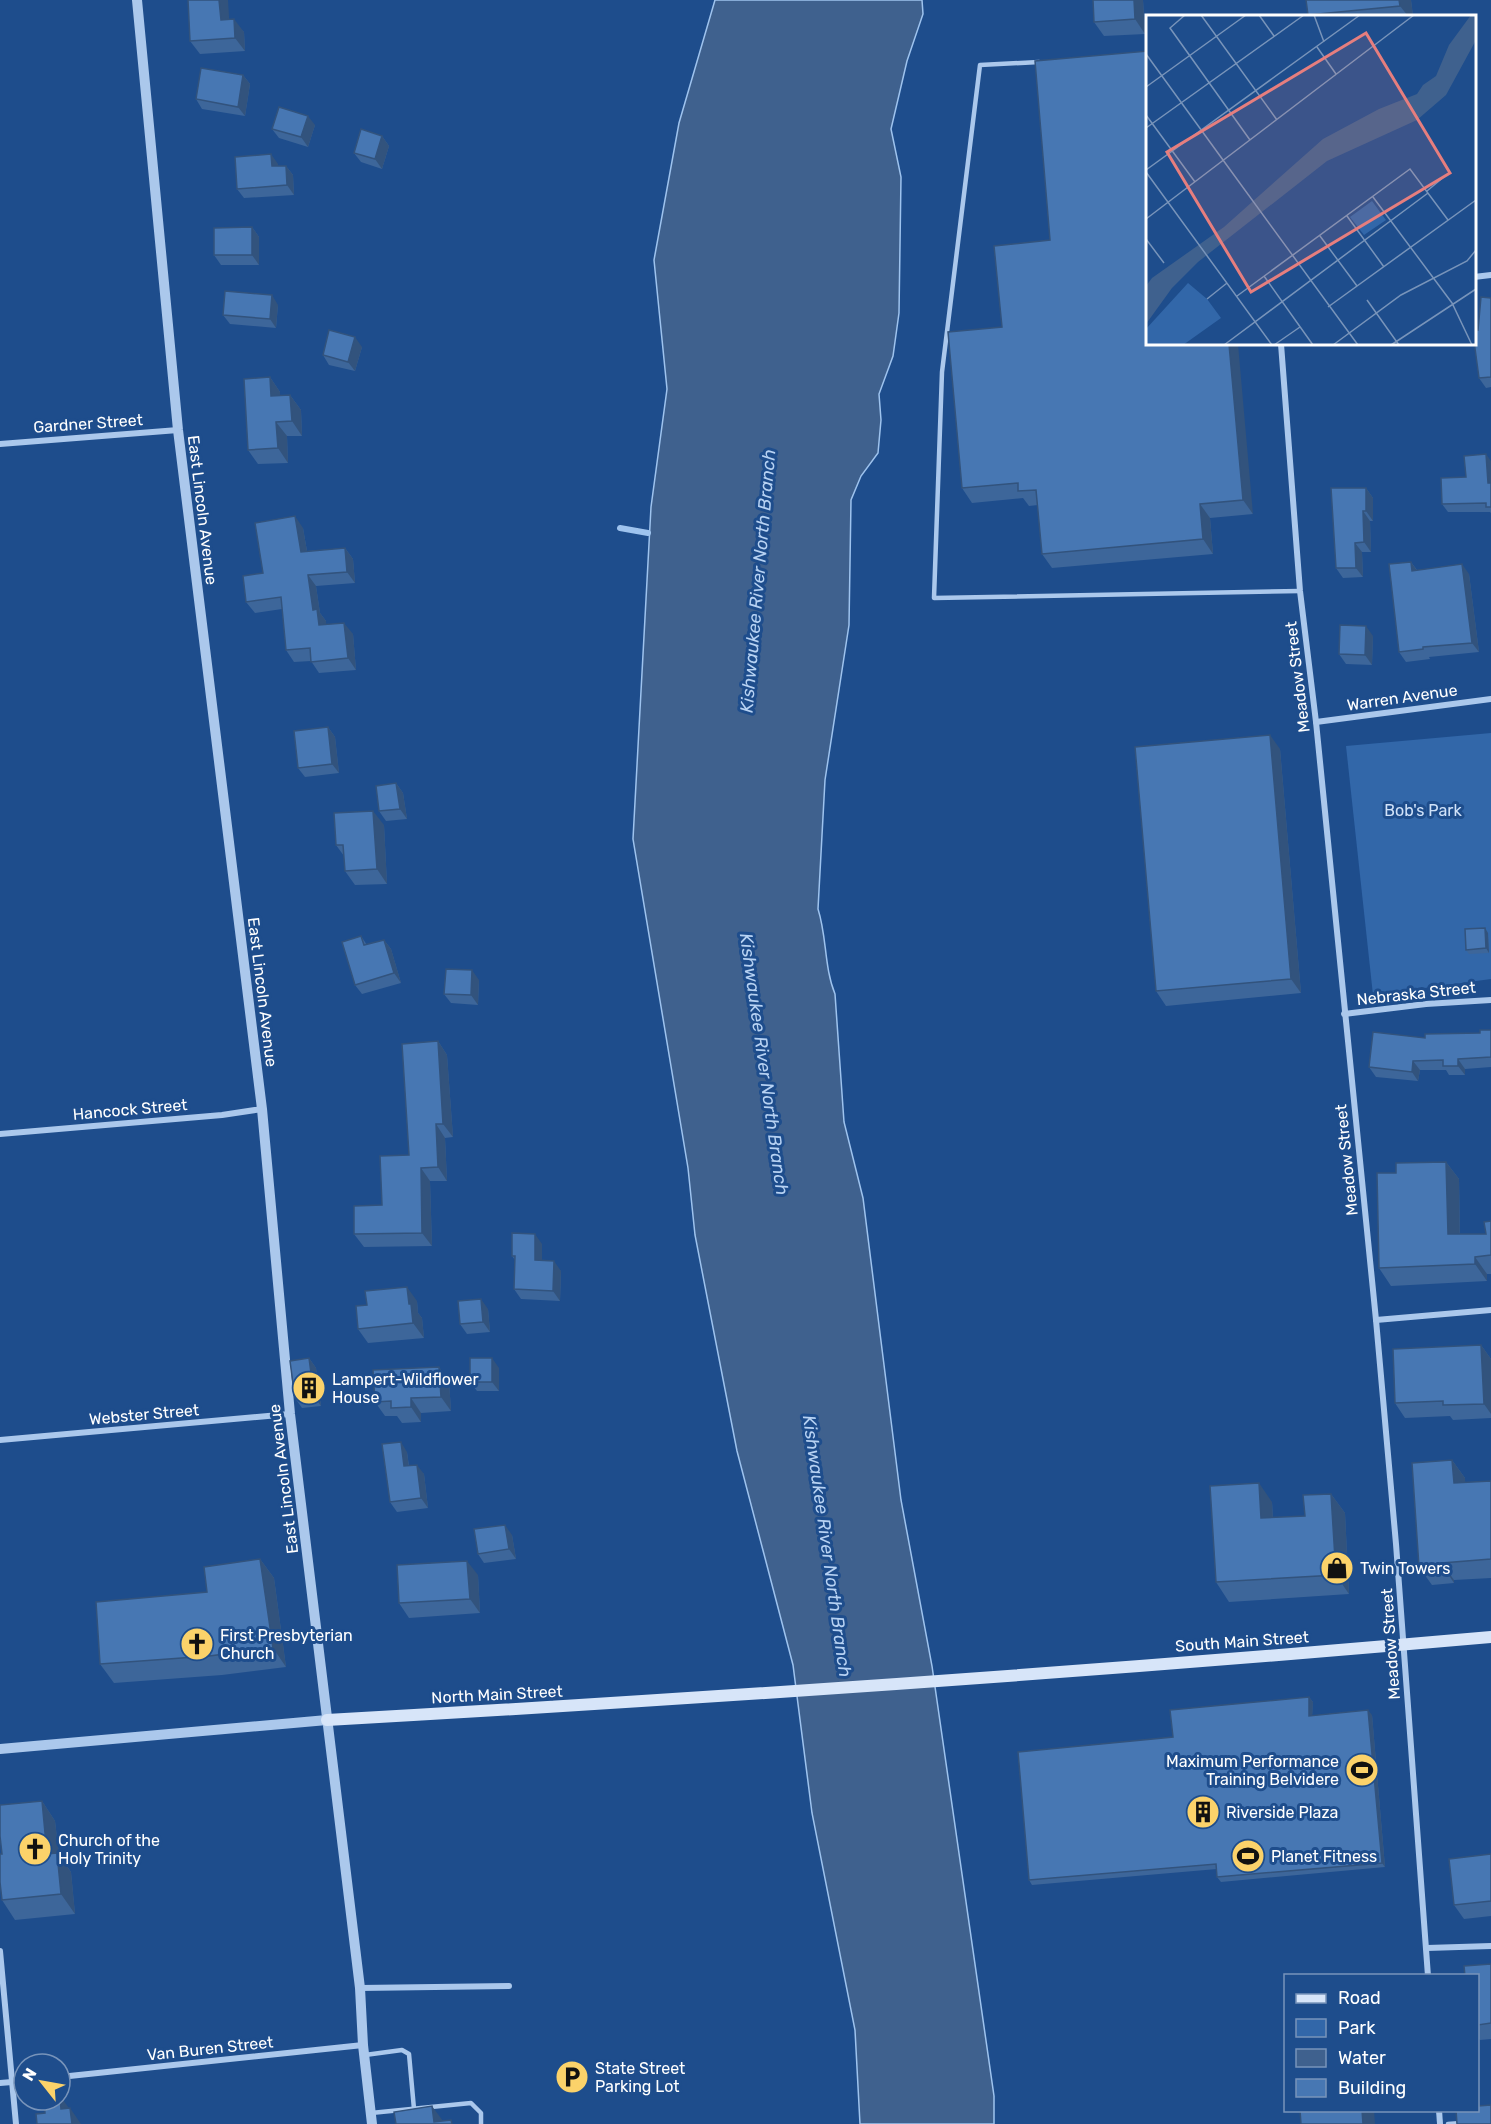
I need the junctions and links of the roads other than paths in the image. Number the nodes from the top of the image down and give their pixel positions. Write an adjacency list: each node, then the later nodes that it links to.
1 (137, 0): 6 (street, East Lincoln Avenue)
2 (1040, 62): 8 (lane)
3 (1491, 275): 4 (street)
4 (1476, 277)
5 (1281, 345): 8 (street, Meadow Street)
6 (178, 430): 7 (street, Gardner Street); 13 (street, East Lincoln Avenue)
7 (0, 444)
8 (1300, 591): 10 (street, Meadow Street)
9 (1491, 699): 10 (street, Warren Avenue)
10 (1316, 722): 12 (street, Meadow Street)
11 (1491, 1000): 12 (street, Nebraska Street)
12 (1344, 1014): 16 (street, Meadow Street)
13 (262, 1109): 14 (street, Hancock Street); 17 (street, East Lincoln Avenue)
14 (0, 1134)
15 (1491, 1310): 16 (street)
16 (1376, 1320): 20 (street, Meadow Street)
17 (290, 1414): 18 (street, Webster Street); 22 (street, East Lincoln Avenue)
18 (0, 1440)
19 (1491, 1637): 20 (main road, South Main Street)
20 (1404, 1645): 21 (main road, South Main Street); 25 (street, Meadow Street)
21 (996, 1677): 22 (main road, North Main Street)
22 (327, 1720): 23 (street, North Main Street); 29 (street, East Lincoln Avenue)
23 (0, 1749)
24 (1491, 1946): 25 (street)
25 (1426, 1948): 27 (street, Meadow Street)
26 (0, 1952): 32 (street)
27 (1428, 1974)
28 (509, 1986): 29 (street)
29 (360, 1988): 30 (street, East Lincoln Avenue)
30 (364, 2050): 31 (street, Van Buren Street); 34 (lane); 35 (street, East Lincoln Avenue)
31 (72, 2076)
32 (11, 2082): 33 (street); 37 (street)
33 (0, 2083)
34 (414, 2109): 35 (lane); 38 (lane)
35 (372, 2119)
36 (1469, 2122): 39 (lane)
37 (16, 2124)
38 (481, 2124)
39 (1448, 2124)

